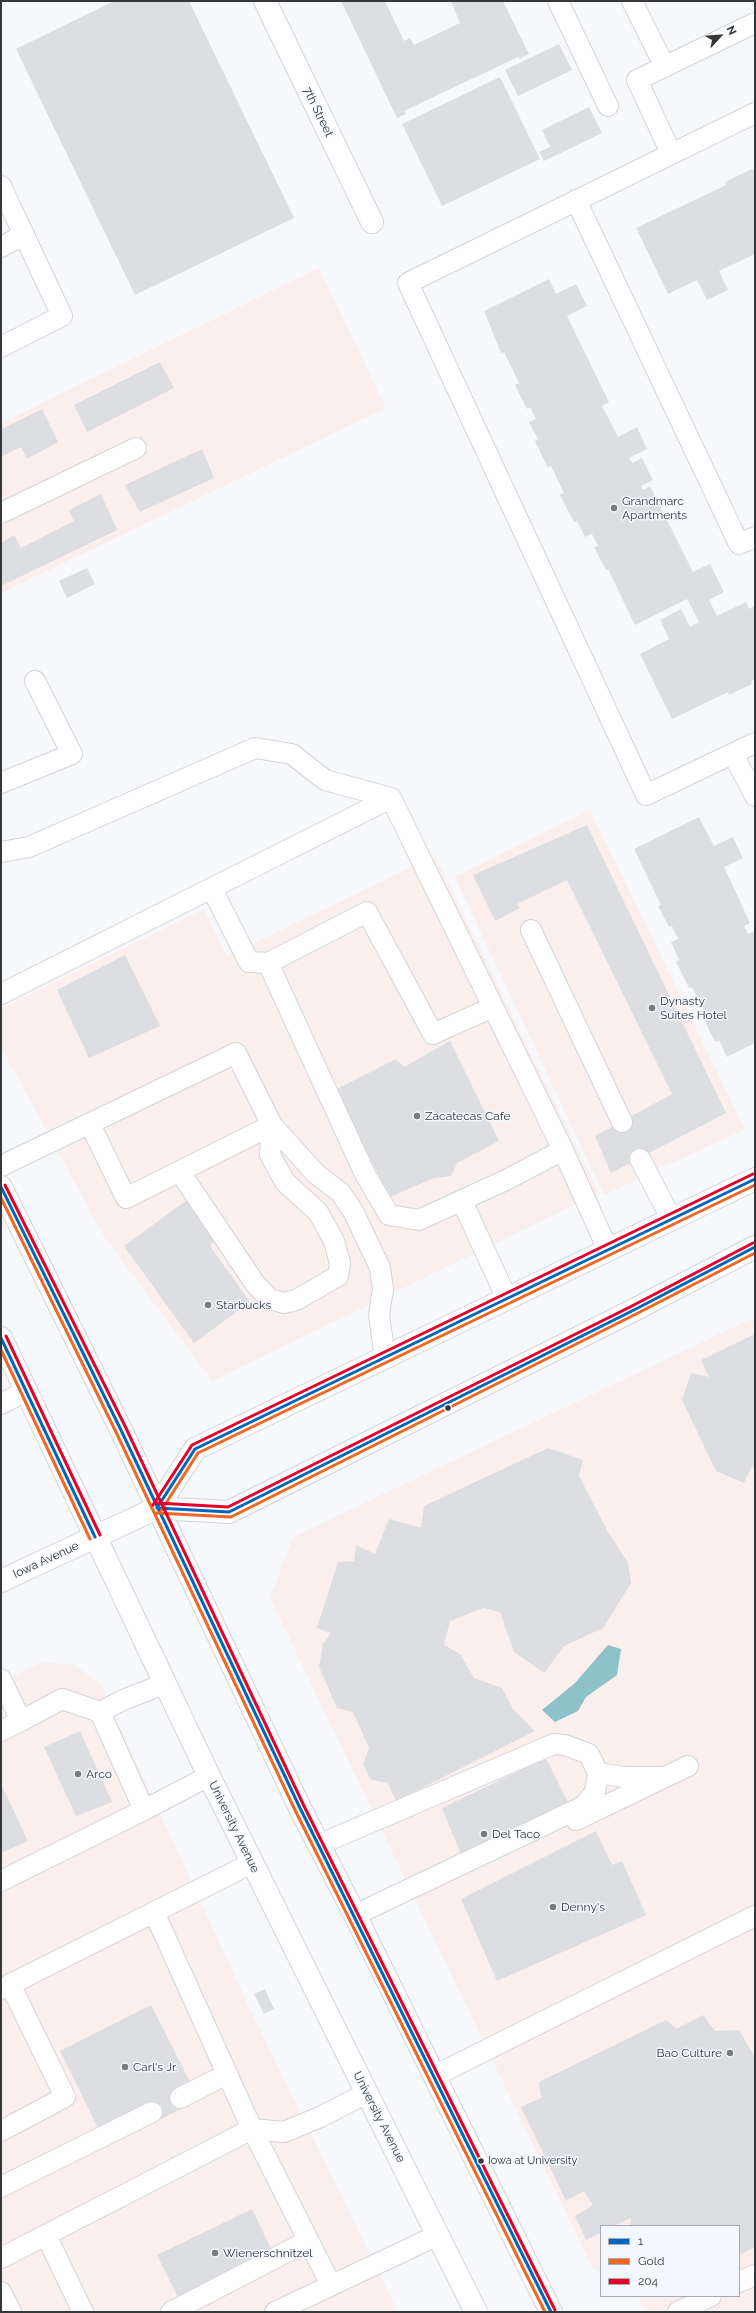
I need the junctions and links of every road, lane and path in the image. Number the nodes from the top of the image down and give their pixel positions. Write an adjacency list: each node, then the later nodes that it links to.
1 (265, 1): 11 (main road, 7th Street)
2 (558, 1): 6 (lane)
3 (632, 1): 5 (lane)
4 (755, 23): 5 (lane)
5 (665, 67): 8 (lane)
6 (608, 106)
7 (755, 113): 8 (lane)
8 (671, 153): 10 (lane)
9 (1, 186): 12 (lane)
10 (576, 200): 17 (lane); 20 (lane)
11 (372, 222)
12 (24, 235): 13 (lane); 14 (lane)
13 (1, 247)
14 (1, 347)
15 (136, 448): 16 (lane)
16 (1, 513)
17 (755, 537)
18 (35, 681): 21 (lane)
19 (755, 743): 20 (lane)
20 (733, 754): 22 (lane)
21 (1, 783)
22 (755, 796)
23 (391, 798): 24 (lane); 25 (lane); 29 (lane)
24 (1, 852)
25 (212, 890): 27 (lane); 28 (lane)
26 (530, 930): 30 (lane)
27 (268, 963): 29 (lane); 39 (lane)
28 (1, 994)
29 (493, 1007): 33 (lane)
30 (622, 1122)
31 (90, 1124): 32 (lane); 35 (lane); 36 (lane)
32 (272, 1126): 36 (lane); 36 (lane); 45 (lane)
33 (563, 1150): 39 (lane); 42 (lane)
34 (640, 1159): 40 (lane)
35 (1, 1166)
36 (180, 1172)
37 (755, 1179): 40 (main road)
38 (1, 1187): 48 (main road)
39 (462, 1201): 43 (lane)
40 (672, 1220): 42 (main road)
41 (755, 1247): 48 (main road, Iowa Avenue)
42 (608, 1250): 43 (main road)
43 (507, 1299): 45 (main road)
44 (1, 1338): 46 (main road, University Avenue)
45 (385, 1358): 48 (main road)
46 (26, 1391): 47 (lane); 49 (main road, University Avenue)
47 (1, 1404)
48 (157, 1508): 49 (main road, Iowa Avenue); 61 (main road)
49 (95, 1537): 50 (main road, Iowa Avenue); 52 (main road, University Avenue)
50 (1, 1581)
51 (1, 1679): 54 (lane)
52 (164, 1684): 53 (lane); 58 (main road, University Avenue)
53 (100, 1712): 54 (lane); 60 (lane)
54 (21, 1721): 55 (lane)
55 (1, 1731)
56 (688, 1766): 59 (lane)
57 (598, 1773): 59 (lane); 61 (lane); 66 (lane)
58 (209, 1776): 60 (lane); 62 (main road, University Avenue)
59 (666, 1777): 66 (lane)
60 (144, 1810): 63 (lane)
61 (318, 1845): 66 (main road)
62 (252, 1863): 64 (lane); 70 (main road, University Avenue)
63 (1, 1881)
64 (154, 1912): 67 (lane); 68 (lane)
65 (755, 1916): 69 (lane)
66 (357, 1920): 69 (main road)
67 (6, 1986): 74 (lane)
68 (227, 2074): 71 (lane); 73 (lane)
69 (434, 2076): 90 (main road)
70 (367, 2093): 73 (lane); 77 (main road, University Avenue)
71 (180, 2098)
72 (152, 2112): 75 (lane)
73 (252, 2129): 76 (lane); 78 (lane)
74 (1, 2131)
75 (1, 2187)
76 (46, 2235): 79 (lane); 86 (lane)
77 (438, 2235): 82 (lane); 89 (main road, University Avenue)
78 (308, 2240): 82 (lane); 87 (lane)
79 (1, 2258)
80 (755, 2275): 81 (lane)
81 (740, 2282)
82 (332, 2285): 88 (lane)
83 (1, 2292): 85 (lane)
84 (709, 2297): 91 (lane)
85 (11, 2312)
86 (83, 2312)
87 (171, 2312)
88 (275, 2312)
89 (476, 2312)
90 (551, 2312)
91 (678, 2312)

